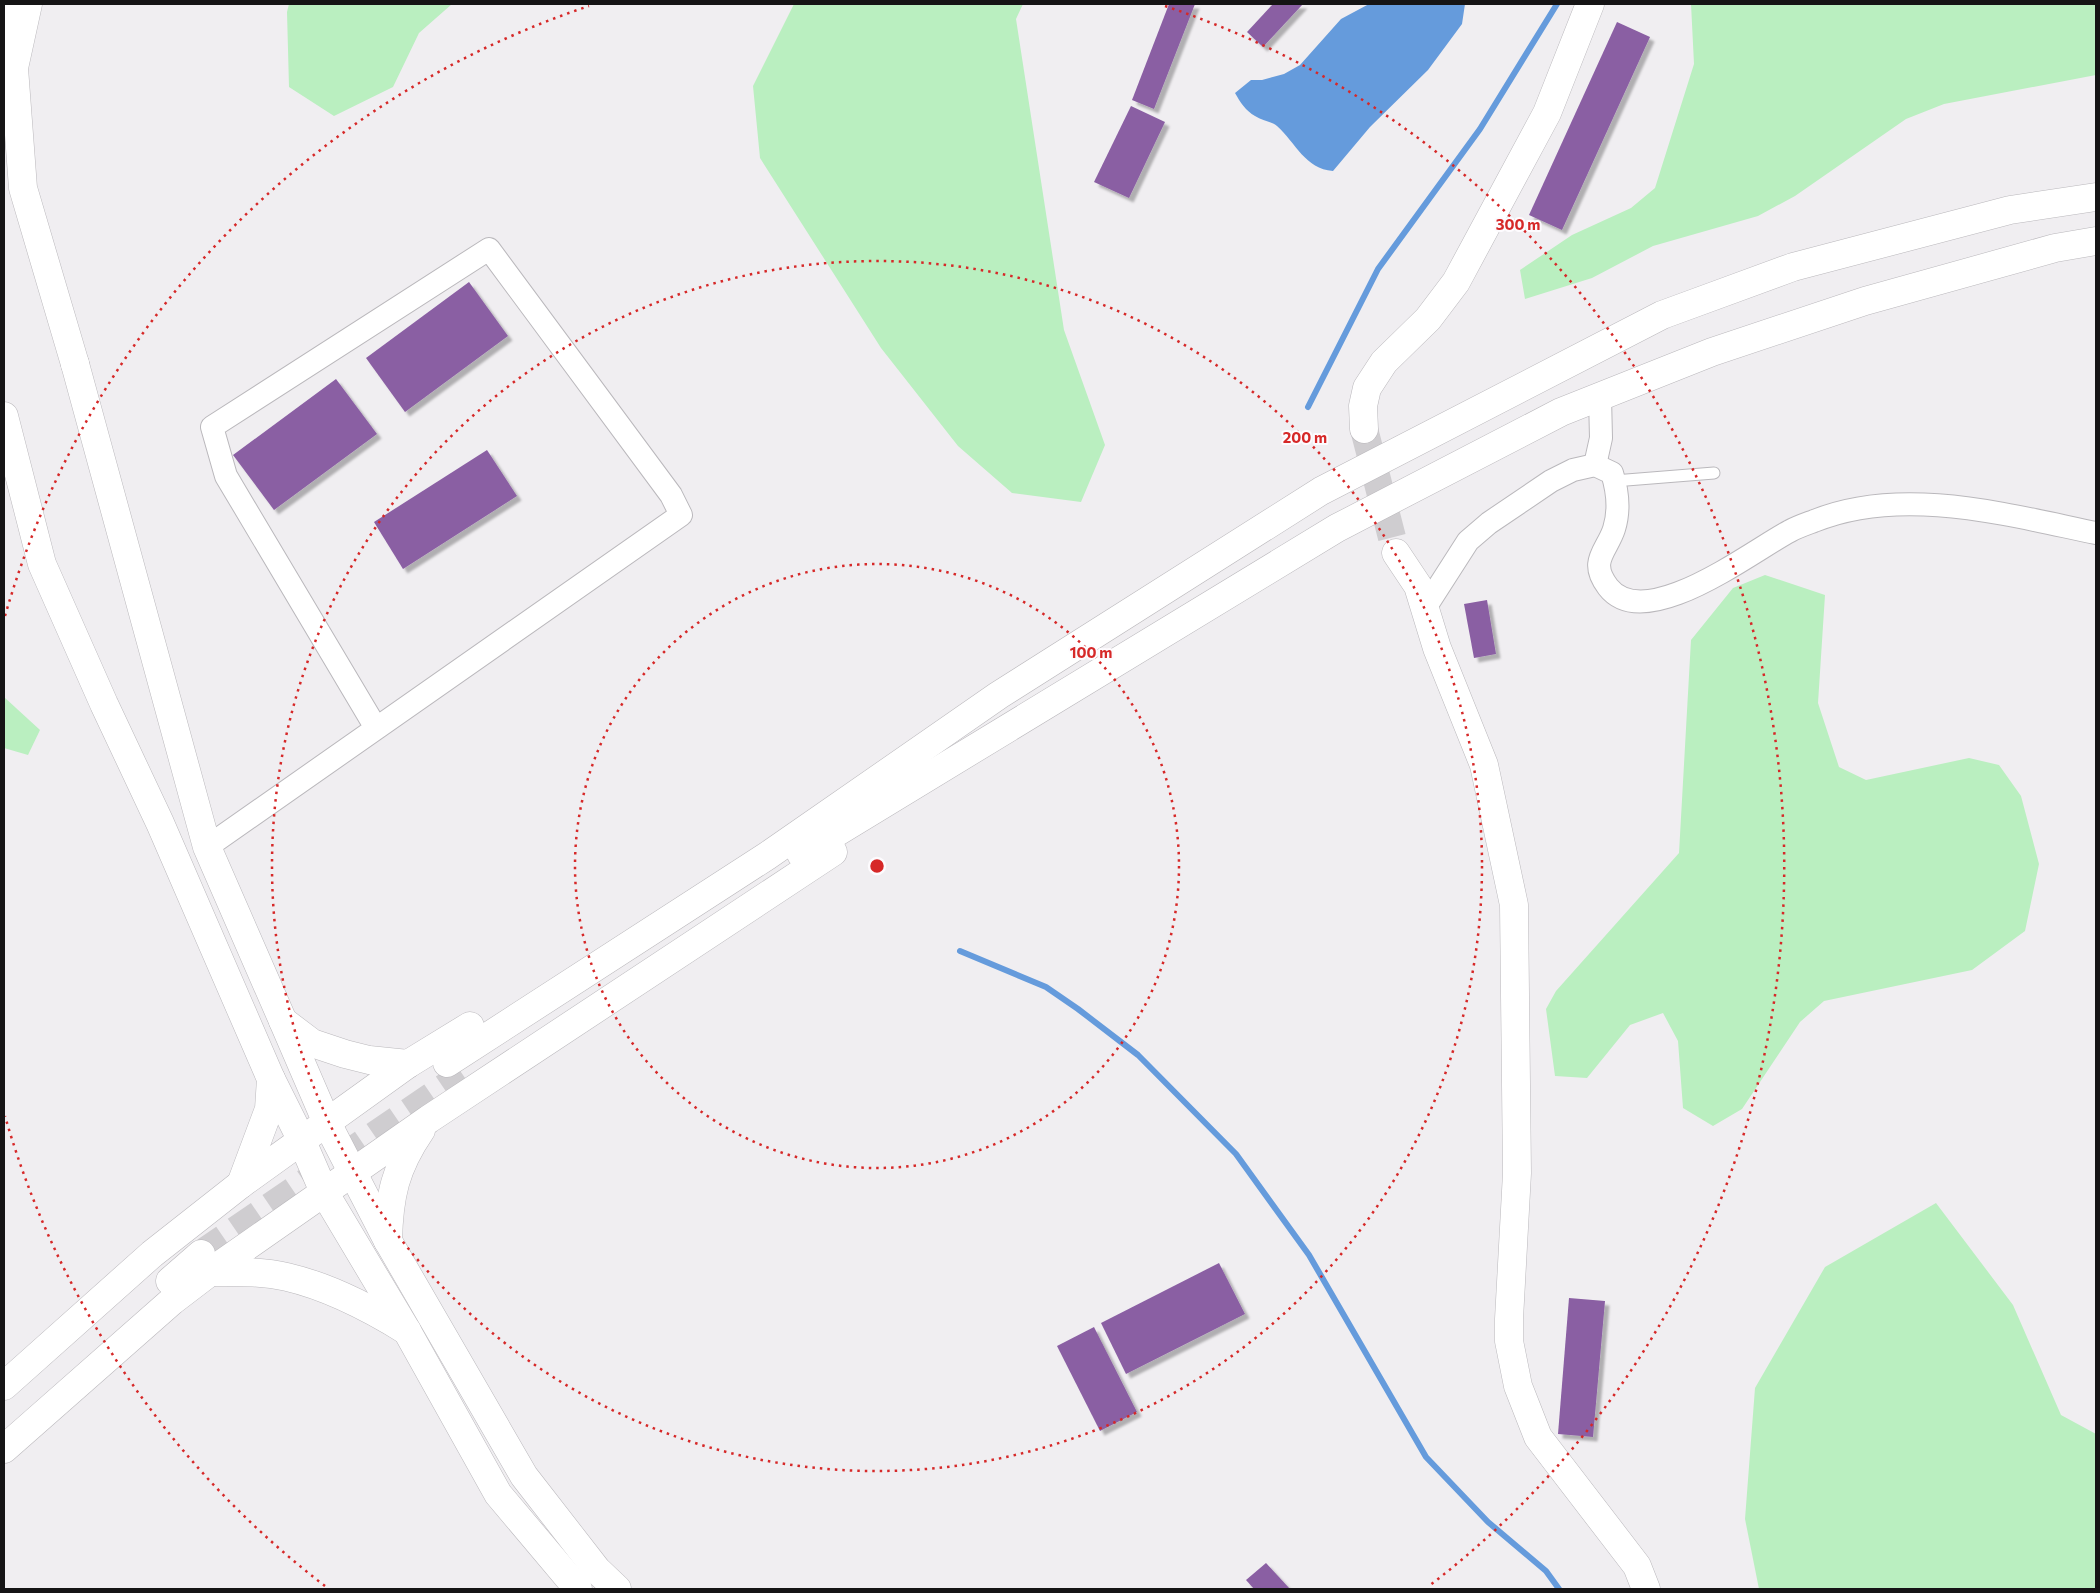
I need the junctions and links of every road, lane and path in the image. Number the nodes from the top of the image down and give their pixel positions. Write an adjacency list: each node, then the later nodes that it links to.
1 (4, 4): 4 (main road)
2 (28, 4): 4 (main road)
3 (1590, 4): 9 (main road)
4 (14, 68): 19 (main road)
5 (2096, 197): 16 (main road)
6 (2096, 241): 7 (main road)
7 (1600, 397): 10 (street); 17 (main road)
8 (4, 416): 22 (main road)
9 (1364, 429)
10 (1595, 464): 12 (street); 15 (street)
11 (1714, 473): 12 (lane)
12 (1614, 481): 13 (street)
13 (2096, 533)
14 (1396, 553): 15 (main road)
15 (1425, 608): 38 (main road)
16 (999, 695): 17 (main road); 21 (main road)
17 (1015, 724): 23 (main road)
18 (376, 728): 18 (street); 19 (street)
19 (206, 846): 20 (main road)
20 (283, 1021): 21 (main road); 24 (main road)
21 (408, 1064): 24 (main road)
22 (271, 1079): 25 (main road); 27 (main road)
23 (429, 1119): 26 (main road); 29 (main road)
24 (327, 1123): 25 (main road); 26 (main road)
25 (302, 1139): 27 (main road); 28 (main road)
26 (353, 1174): 28 (main road); 29 (main road)
27 (241, 1184): 32 (main road)
28 (324, 1192): 30 (main road); 31 (main road)
29 (388, 1241): 37 (main road)
30 (200, 1257): 31 (main road); 33 (main road); 34 (main road); 35 (main road)
31 (407, 1331): 36 (main road)
32 (4, 1386)
33 (4, 1406)
34 (4, 1442)
35 (4, 1449)
36 (578, 1589)
37 (617, 1589)
38 (1646, 1589)

